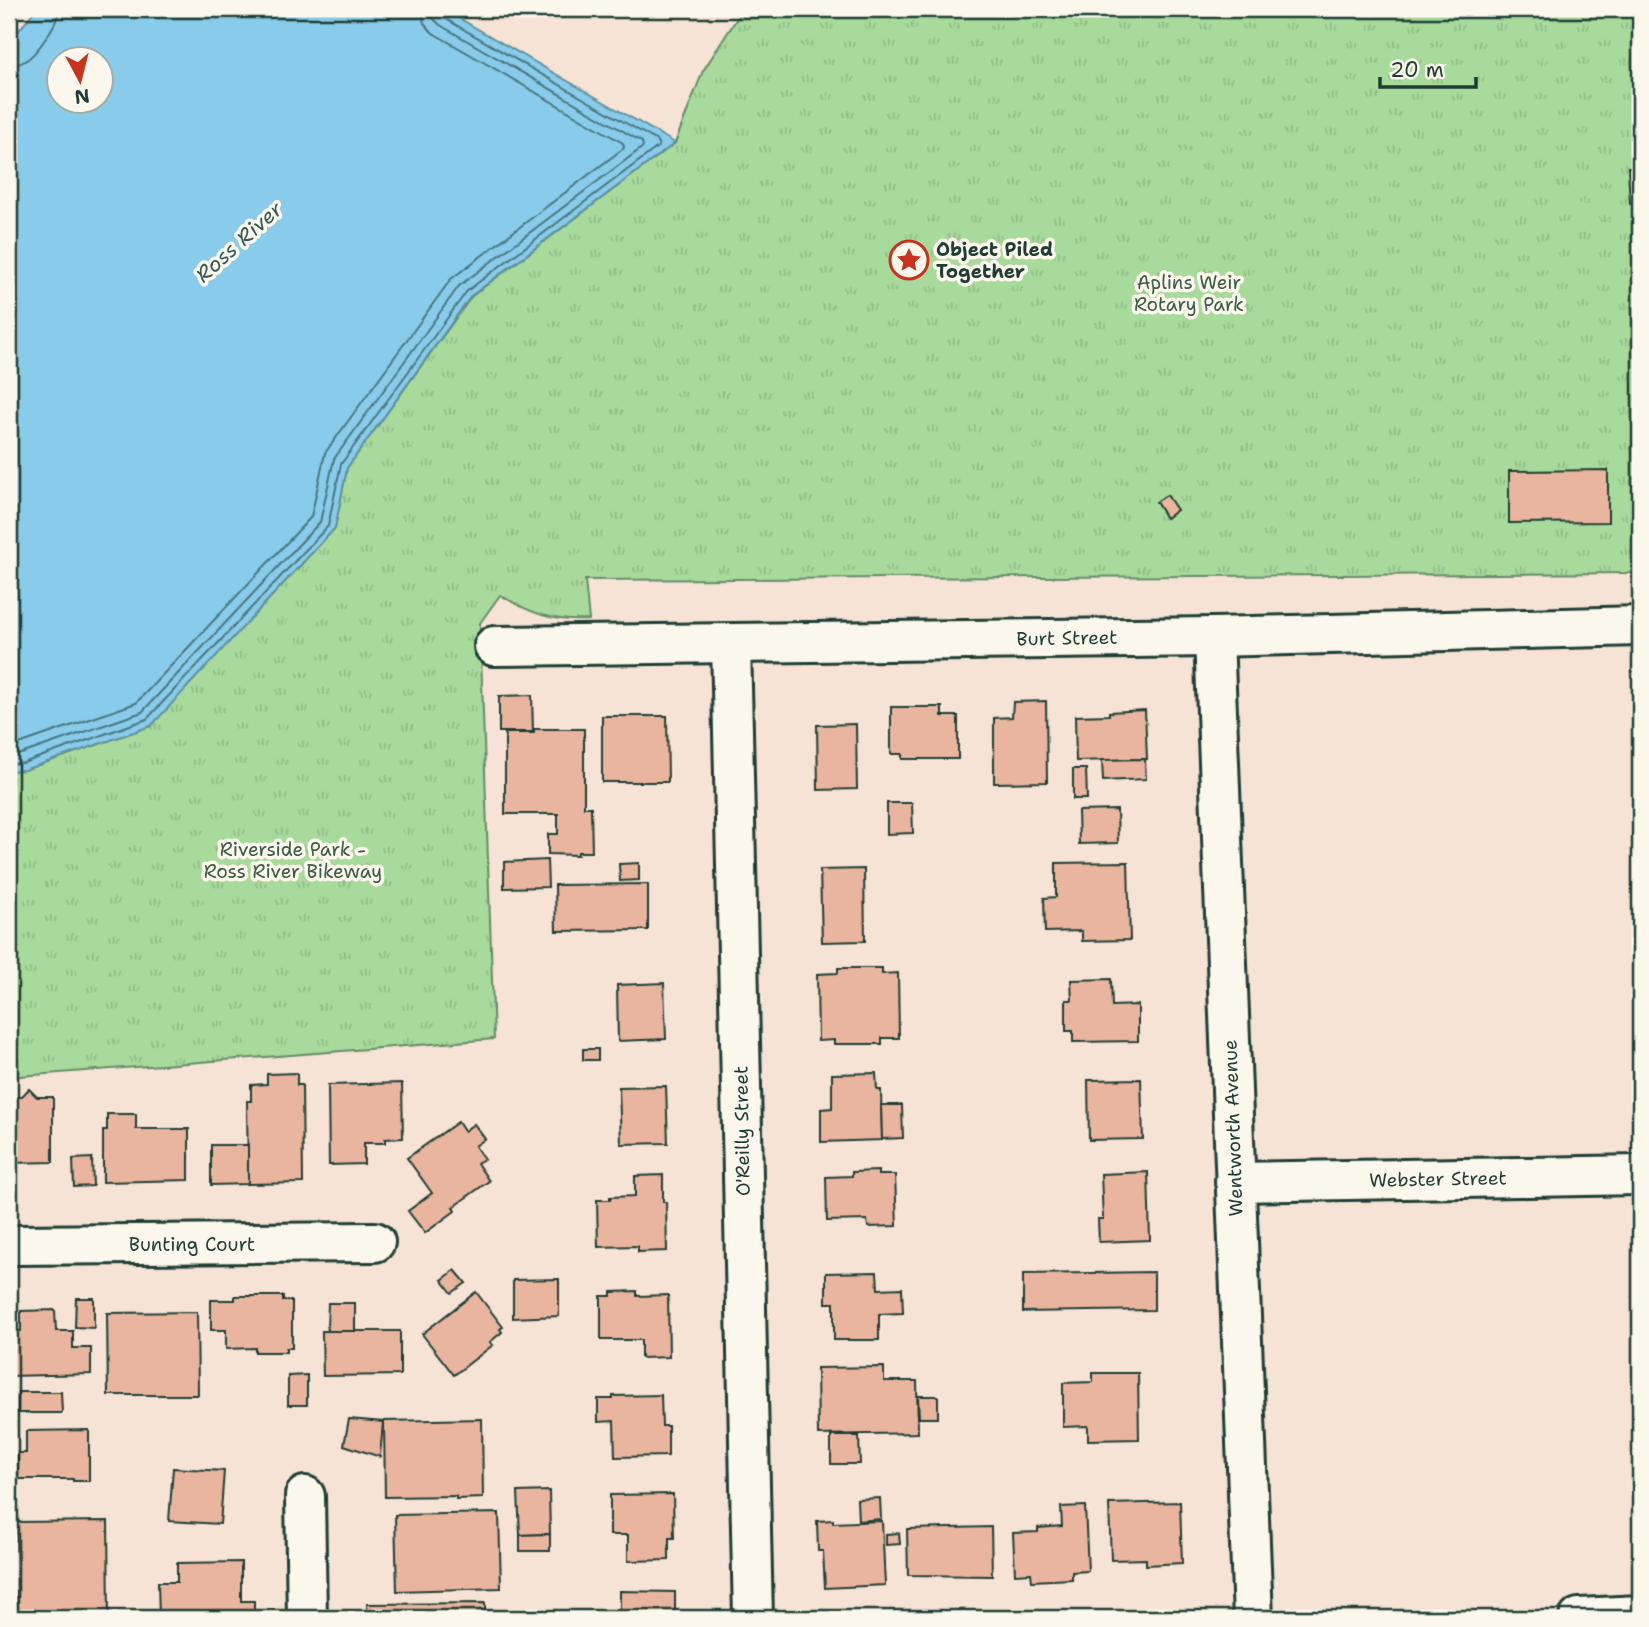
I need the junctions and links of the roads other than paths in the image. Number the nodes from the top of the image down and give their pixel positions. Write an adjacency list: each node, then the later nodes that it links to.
1 (1640, 626): 2 (street, Burt Street)
2 (1214, 637): 3 (street, Burt Street); 6 (street, Wentworth Avenue)
3 (731, 643): 4 (street, Burt Street); 12 (street, O'Reilly Street)
4 (494, 646)
5 (1640, 1175): 6 (street, Webster Street)
6 (1235, 1182): 13 (street, Wentworth Avenue)
7 (375, 1242): 8 (street, Bunting Court)
8 (9, 1245)
9 (304, 1496): 11 (street)
10 (1640, 1615): 14 (street)
11 (307, 1618)
12 (753, 1618)
13 (1253, 1618)
14 (1579, 1618)

